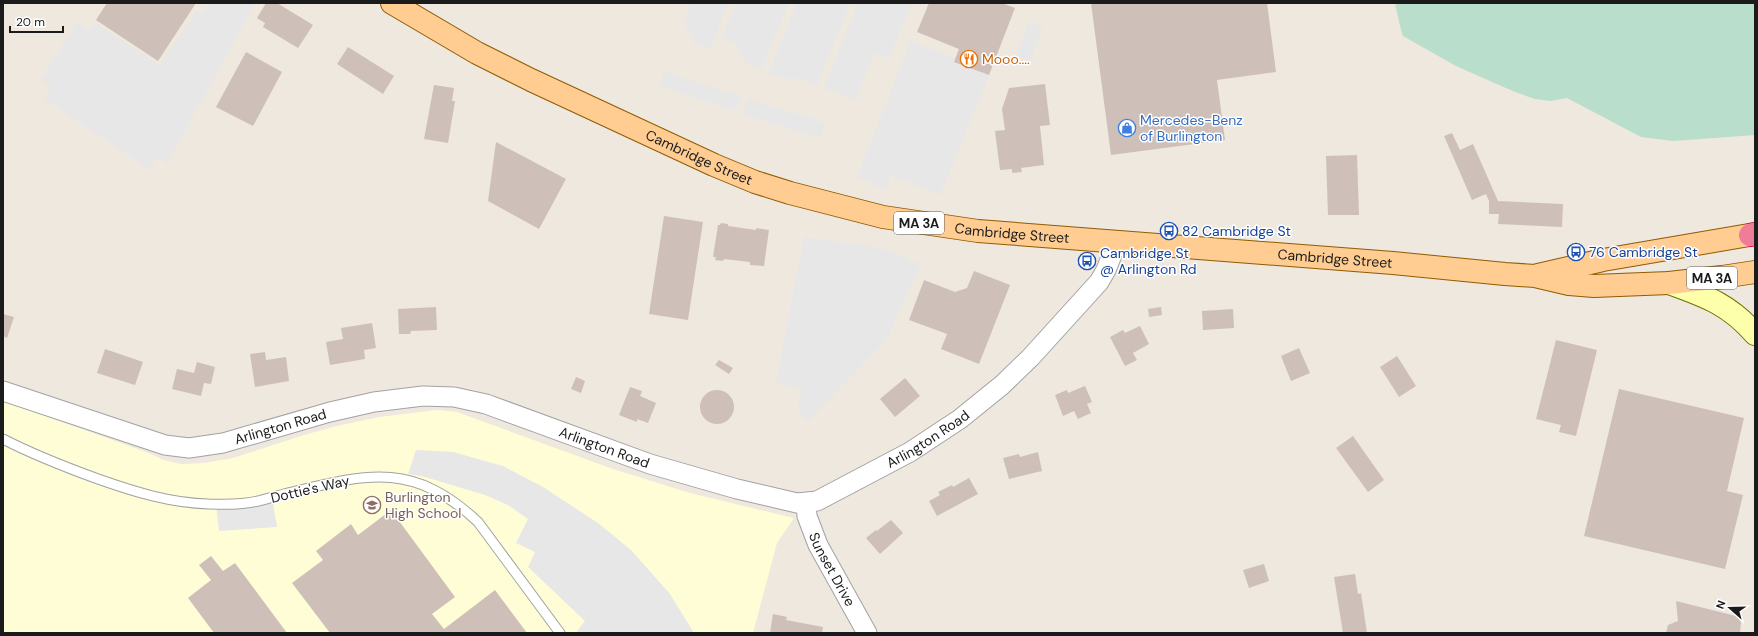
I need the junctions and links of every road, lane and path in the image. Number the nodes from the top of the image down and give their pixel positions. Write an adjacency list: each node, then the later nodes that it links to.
1 (392, 3): 3 (main road, Cambridge Street / MA 3A)
2 (1753, 235): 5 (main road, Cambridge Street / MA 3A)
3 (1117, 242): 5 (main road, Cambridge Street / MA 3A); 10 (street, Arlington Road)
4 (1755, 272): 6 (main road, Cambridge Street / MA 3A)
5 (1535, 276): 6 (main road, Cambridge Street / MA 3A)
6 (1669, 283): 7 (main road)
7 (1755, 334)
8 (3, 391): 10 (street, Arlington Road)
9 (3, 440): 11 (lane, Dottie's Way)
10 (806, 502): 12 (street, Sunset Drive)
11 (560, 633)
12 (867, 633)

